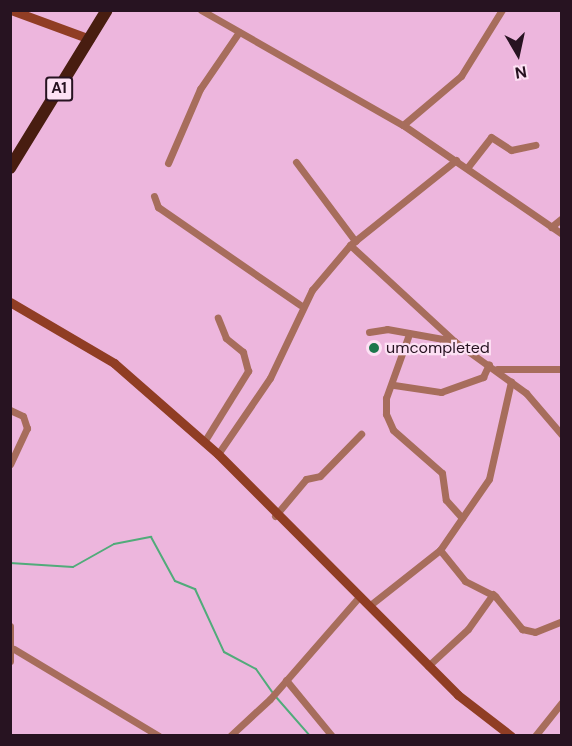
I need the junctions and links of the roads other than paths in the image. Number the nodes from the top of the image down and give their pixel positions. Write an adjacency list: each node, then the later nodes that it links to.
1 (11, 10): 6 (street)
2 (107, 10): 6 (highway, A1)
3 (201, 10): 5 (street)
4 (502, 10): 7 (street)
5 (239, 32): 7 (street); 11 (street)
6 (90, 39): 12 (highway, A1)
7 (403, 125): 9 (street)
8 (535, 145): 13 (street)
9 (456, 160): 13 (street); 18 (street)
10 (296, 162): 18 (street)
11 (168, 164)
12 (10, 168)
13 (467, 168): 16 (street)
14 (154, 196): 20 (street)
15 (561, 218): 16 (street)
16 (551, 227): 17 (street)
17 (561, 234)
18 (352, 243): 20 (street); 24 (street)
19 (10, 302): 33 (street)
20 (300, 305): 34 (street)
21 (218, 318): 33 (street)
22 (369, 332): 23 (street)
23 (408, 337): 24 (street); 29 (street)
24 (454, 341): 25 (street)
25 (489, 364): 26 (street); 29 (street)
26 (497, 369): 27 (street); 28 (street)
27 (561, 369)
28 (511, 381): 32 (street); 37 (street)
29 (394, 385): 37 (street)
30 (10, 410): 35 (street)
31 (361, 434): 36 (street)
32 (561, 435)
33 (204, 441): 34 (street)
34 (218, 454): 36 (street)
35 (10, 464)
36 (275, 516): 40 (street)
37 (462, 518): 38 (street)
38 (440, 550): 39 (street); 41 (street)
39 (493, 594): 42 (street); 47 (street)
40 (358, 598): 41 (street); 48 (street)
41 (369, 606): 47 (street)
42 (561, 621)
43 (10, 626): 44 (street)
44 (12, 638): 45 (street)
45 (14, 649): 46 (street); 51 (street)
46 (10, 661)
47 (428, 666): 53 (street)
48 (286, 680): 50 (street); 52 (street)
49 (561, 702): 54 (street)
50 (234, 734)
51 (159, 735)
52 (332, 735)
53 (511, 735)
54 (535, 735)

